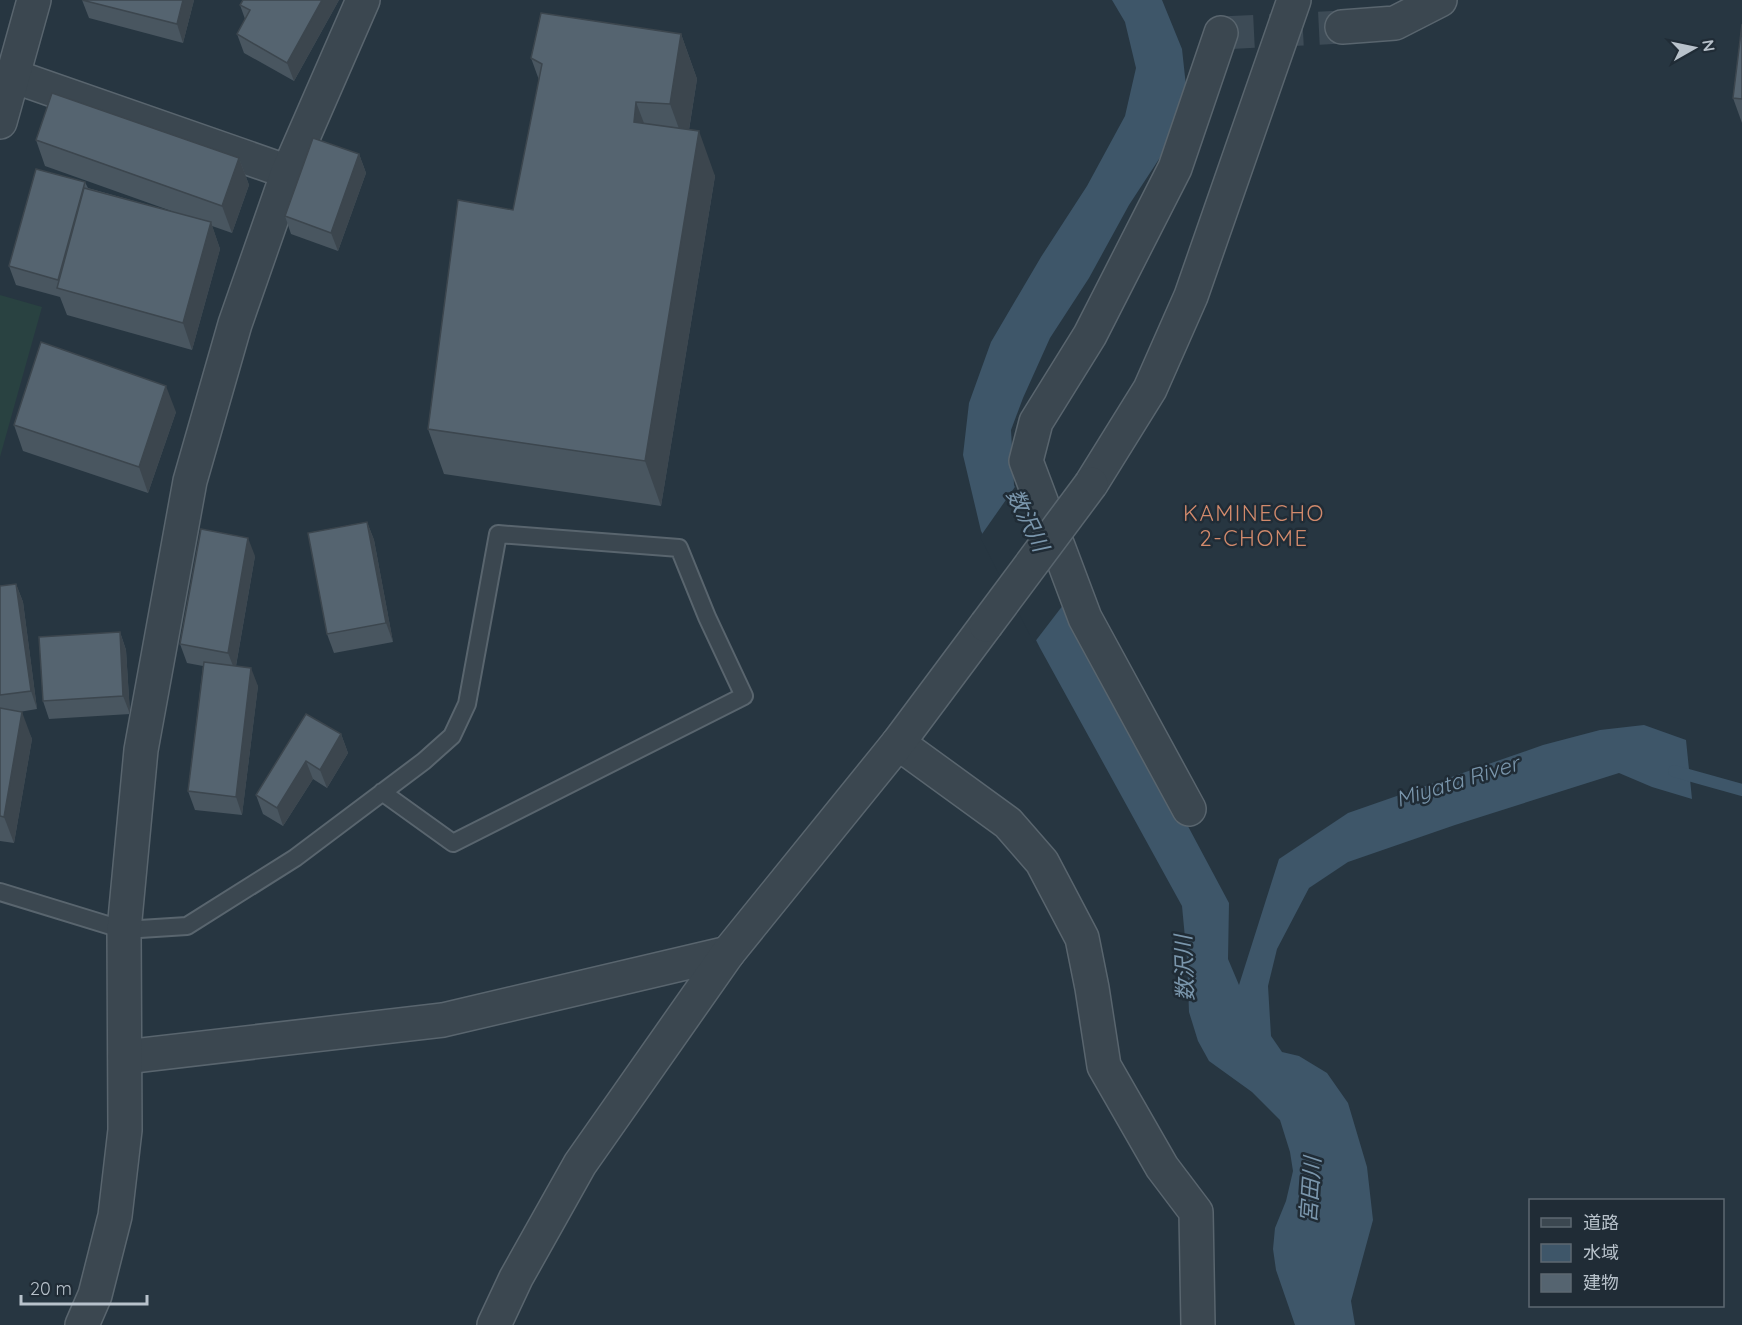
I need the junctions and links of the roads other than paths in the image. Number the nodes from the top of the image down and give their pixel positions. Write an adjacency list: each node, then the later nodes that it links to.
1 (34, 0): 7 (street)
2 (363, 0): 9 (street)
3 (1294, 0): 10 (street, bridge)
4 (1440, 0): 5 (street)
5 (1342, 27)
6 (1221, 33): 12 (street)
7 (7, 74): 8 (street); 9 (street)
8 (0, 123)
9 (288, 172): 14 (street)
10 (898, 743): 15 (street); 19 (street)
11 (382, 792): 11 (lane); 14 (lane)
12 (1189, 809)
13 (0, 892): 14 (lane)
14 (124, 930): 16 (street)
15 (728, 952): 16 (street); 18 (street)
16 (126, 1056): 17 (street)
17 (82, 1325)
18 (494, 1325)
19 (1198, 1325)

